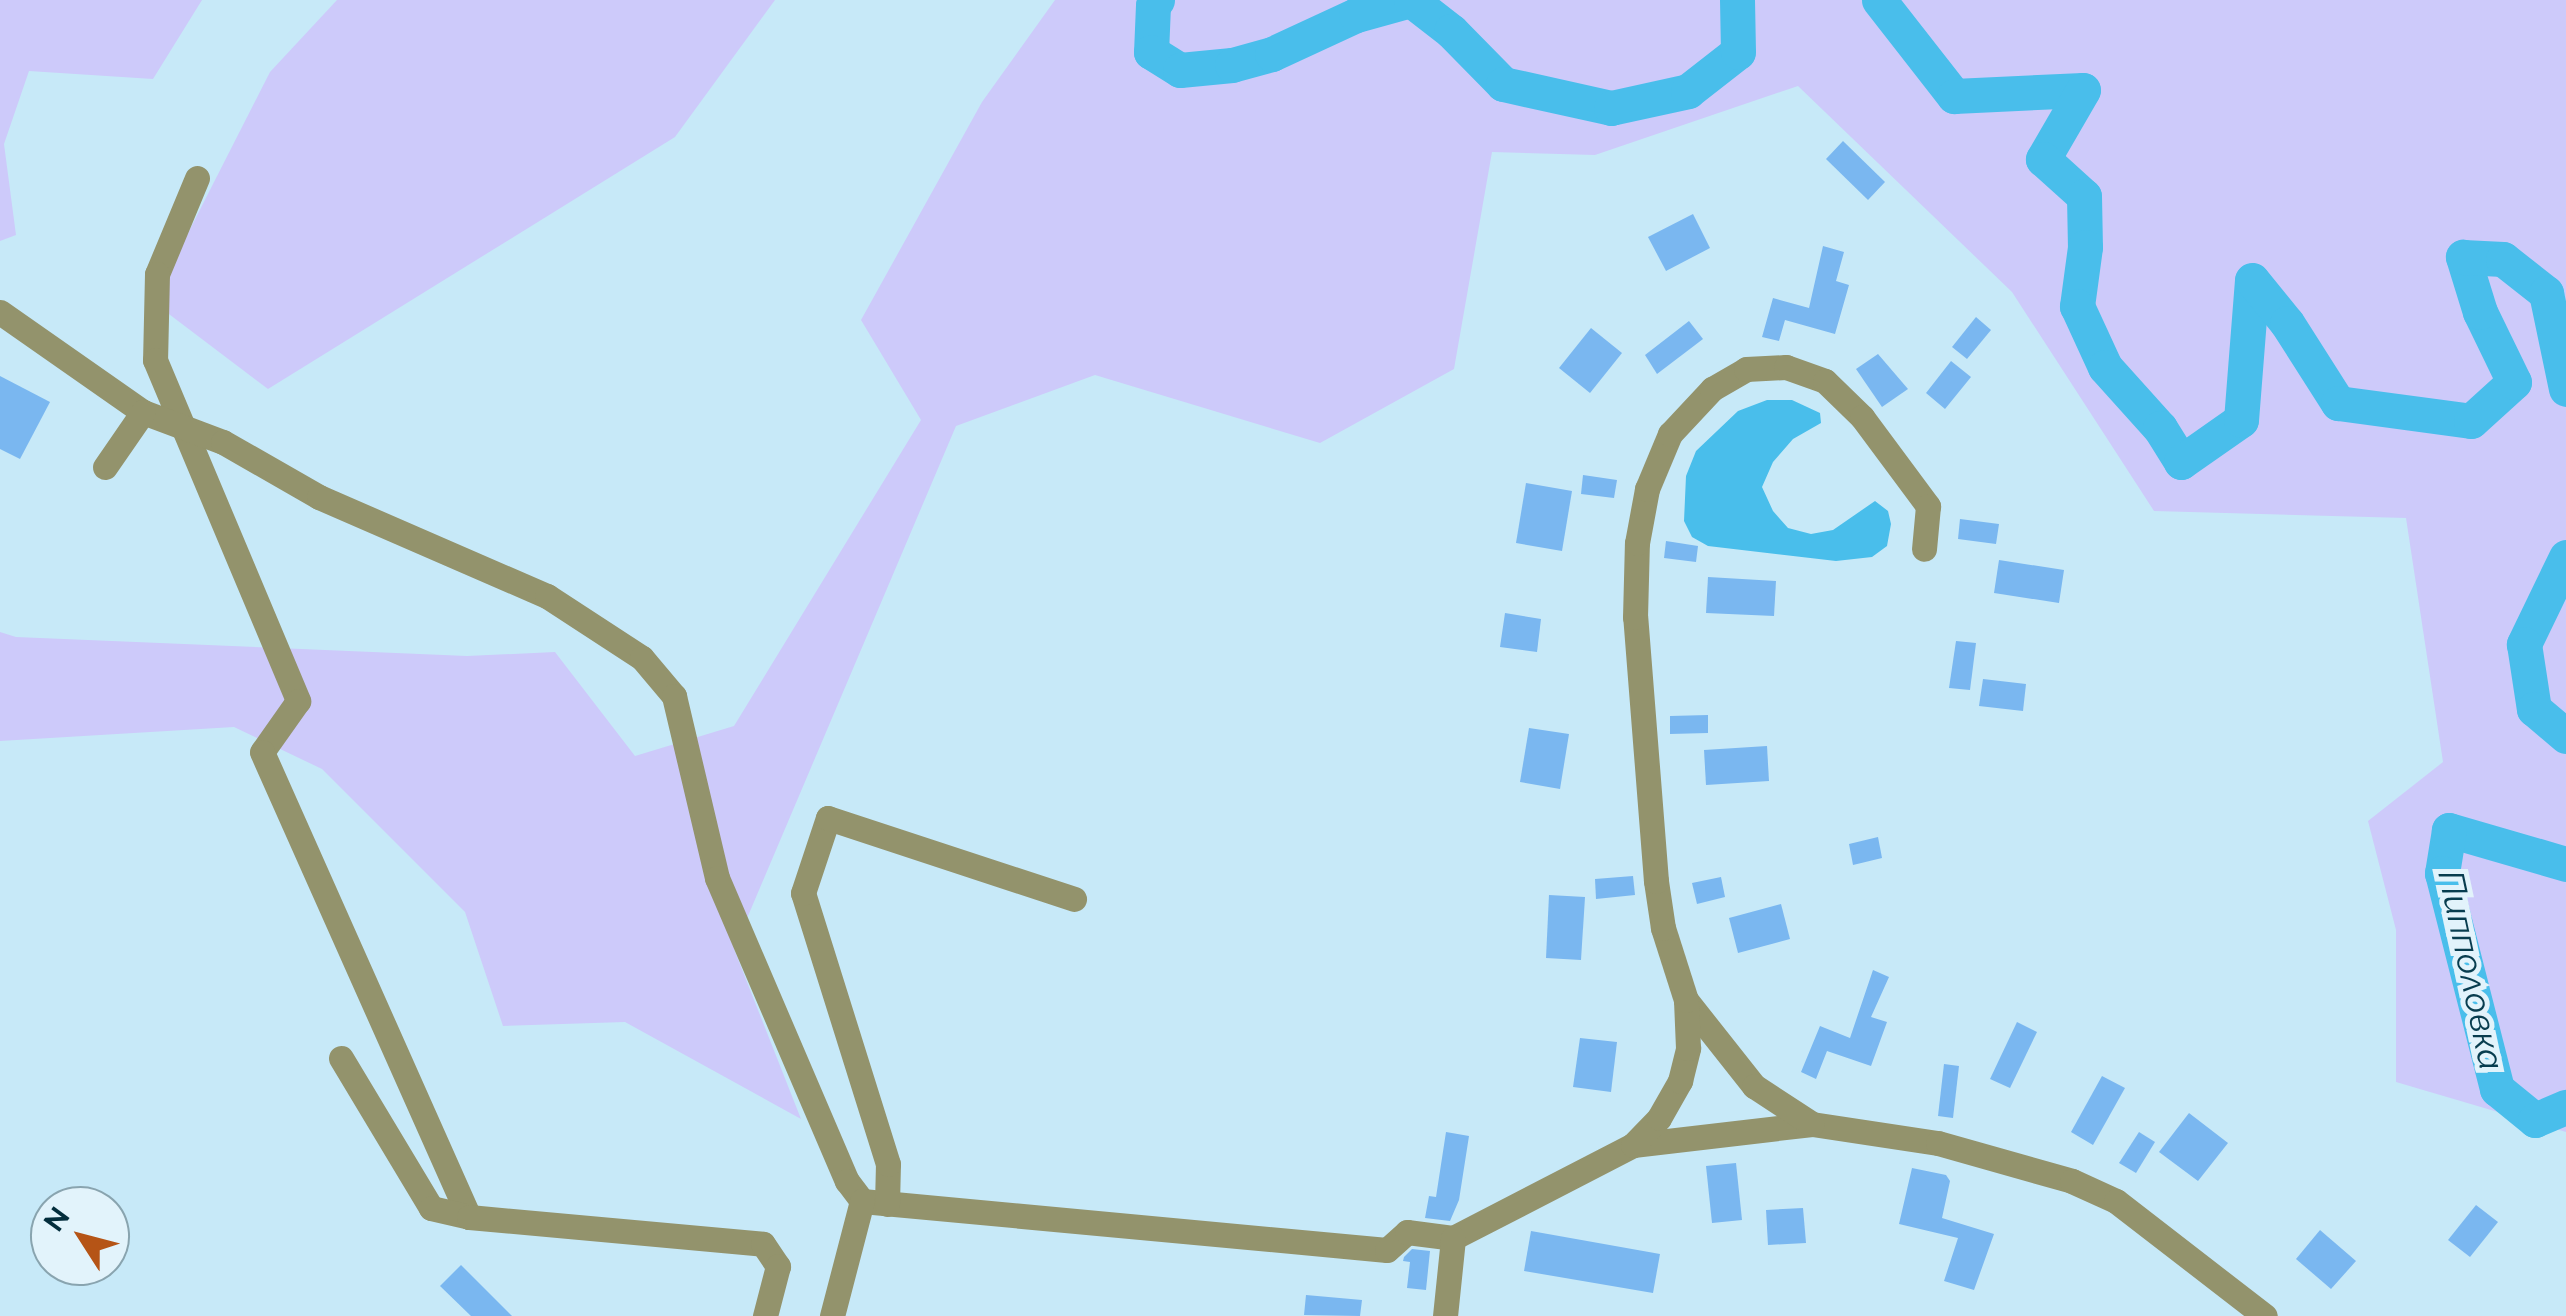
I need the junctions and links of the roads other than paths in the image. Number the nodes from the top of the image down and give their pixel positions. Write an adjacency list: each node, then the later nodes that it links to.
1 (197, 178): 4 (street)
2 (0, 312): 3 (street)
3 (143, 412): 4 (street); 5 (street)
4 (183, 428): 18 (street); 19 (street)
5 (105, 467)
6 (1924, 549): 8 (street)
7 (1074, 899): 18 (street)
8 (1686, 1000): 9 (street); 11 (street)
9 (1729, 1057): 11 (street); 12 (street)
10 (340, 1058): 19 (street)
11 (1683, 1067): 13 (street)
12 (1754, 1086): 14 (street); 15 (street)
13 (1670, 1098): 16 (street); 17 (street)
14 (1812, 1124): 15 (street); 24 (street)
15 (1744, 1130): 16 (street)
16 (1692, 1134): 17 (street)
17 (1633, 1145): 20 (street)
18 (875, 1202): 20 (street); 22 (street)
19 (469, 1217): 21 (street)
20 (1453, 1238): 23 (street)
21 (765, 1316)
22 (832, 1316)
23 (1444, 1316)
24 (2265, 1316)

